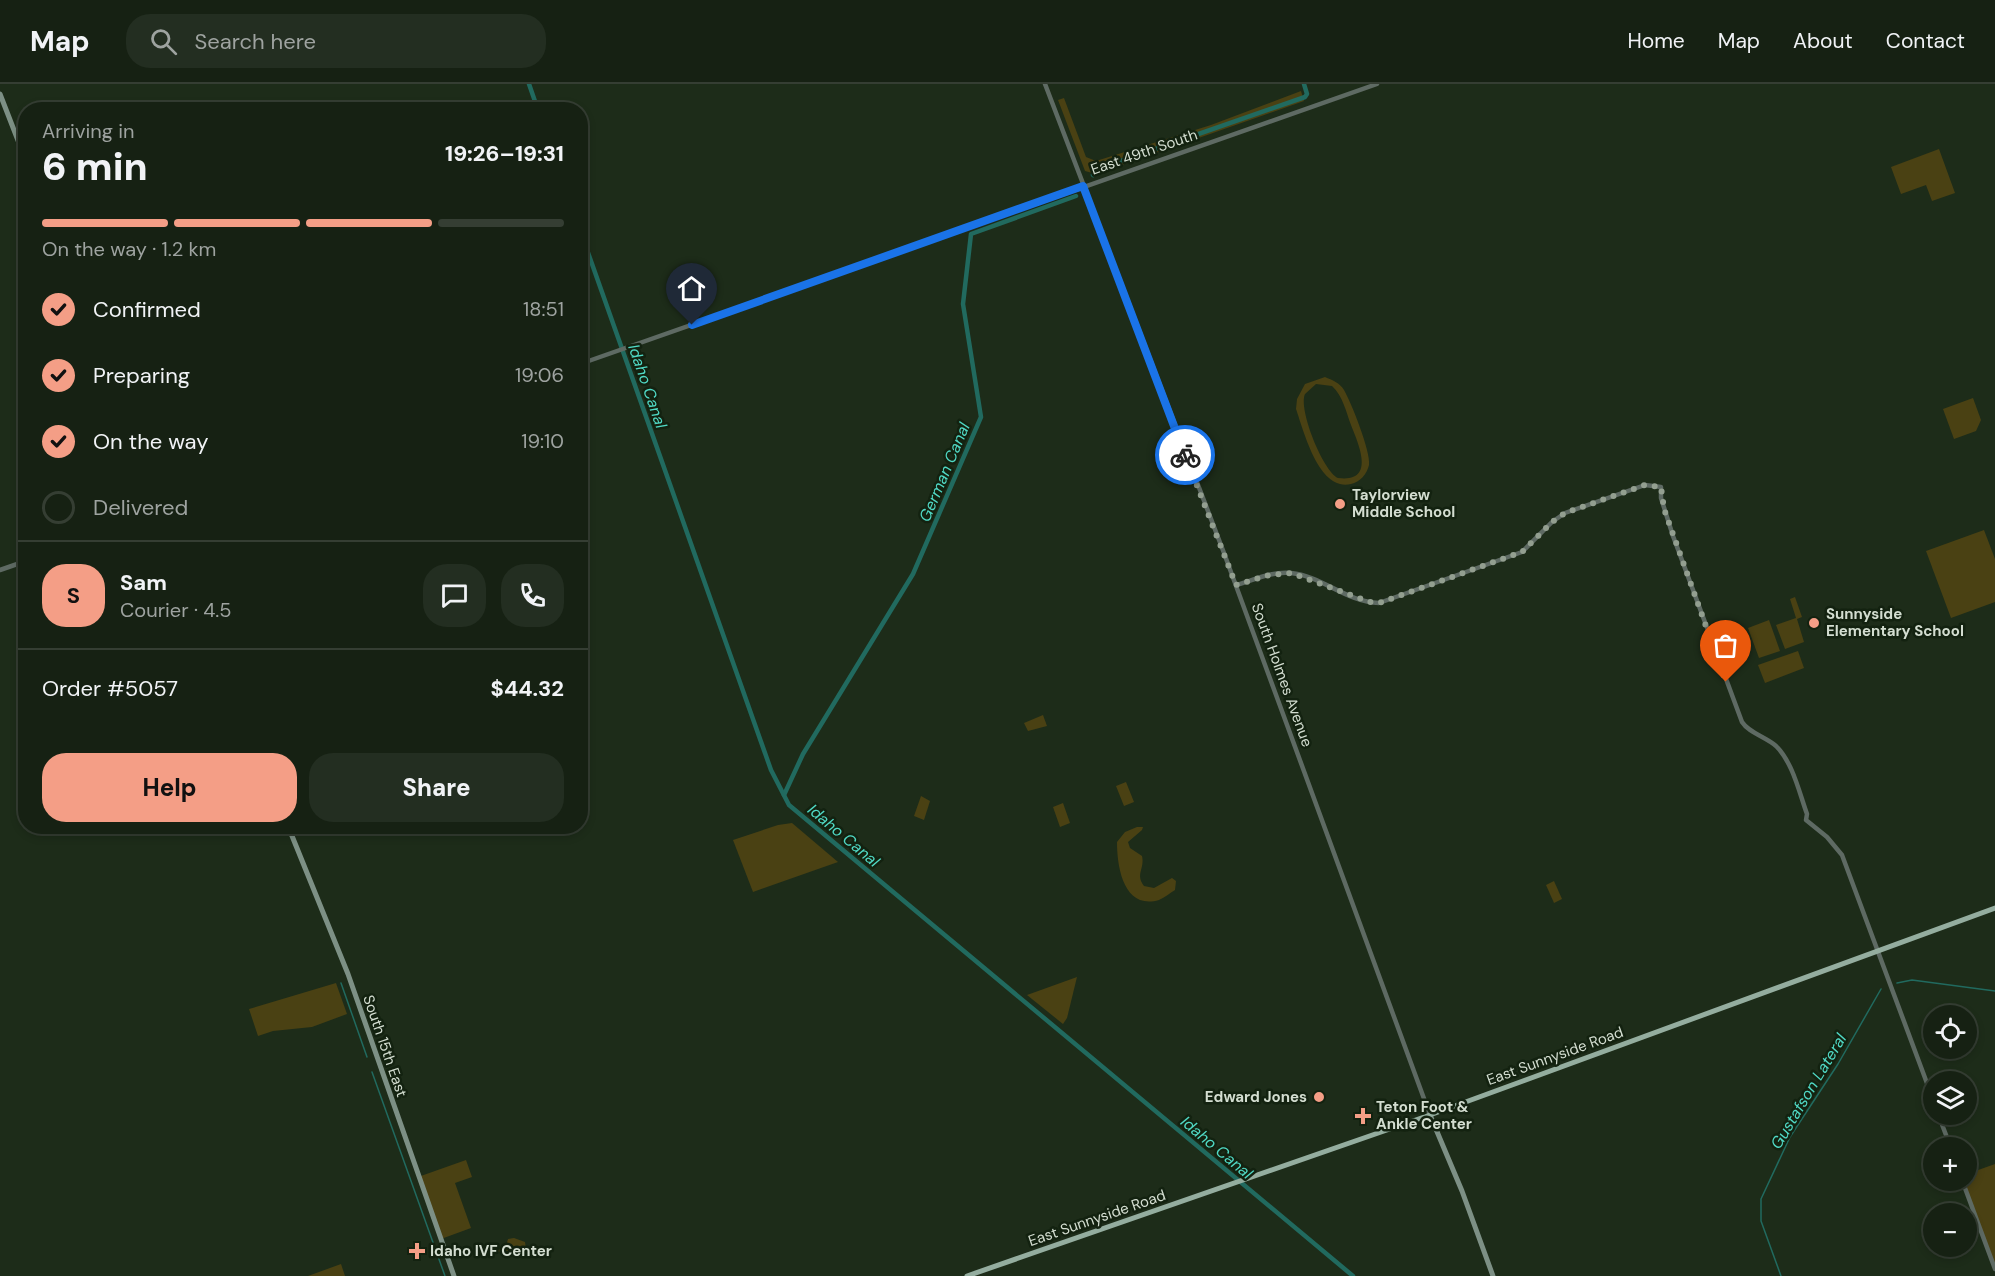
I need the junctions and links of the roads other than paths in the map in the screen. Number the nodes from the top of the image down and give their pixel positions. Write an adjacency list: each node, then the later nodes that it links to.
1 (1045, 84): 5 (street, South Holmes Avenue)
2 (1377, 84): 5 (street, East 49th South)
3 (0, 93): 4 (main road)
4 (18, 140)
5 (1083, 186): 6 (street, East 49th South); 9 (street, South Holmes Avenue)
6 (588, 361)
7 (18, 564): 8 (street)
8 (0, 570)
9 (1236, 585): 12 (street); 14 (street, South Holmes Avenue)
10 (291, 834): 17 (main road, South 15th East)
11 (1995, 908): 12 (main road, East Sunnyside Road)
12 (1878, 951): 13 (street); 14 (main road, East Sunnyside Road)
13 (1923, 1072)
14 (1430, 1115): 18 (main road, East Sunnyside Road); 19 (main road, South Holmes Avenue)
15 (1966, 1191): 16 (street)
16 (1995, 1269)
17 (454, 1276)
18 (967, 1276)
19 (1493, 1276)

